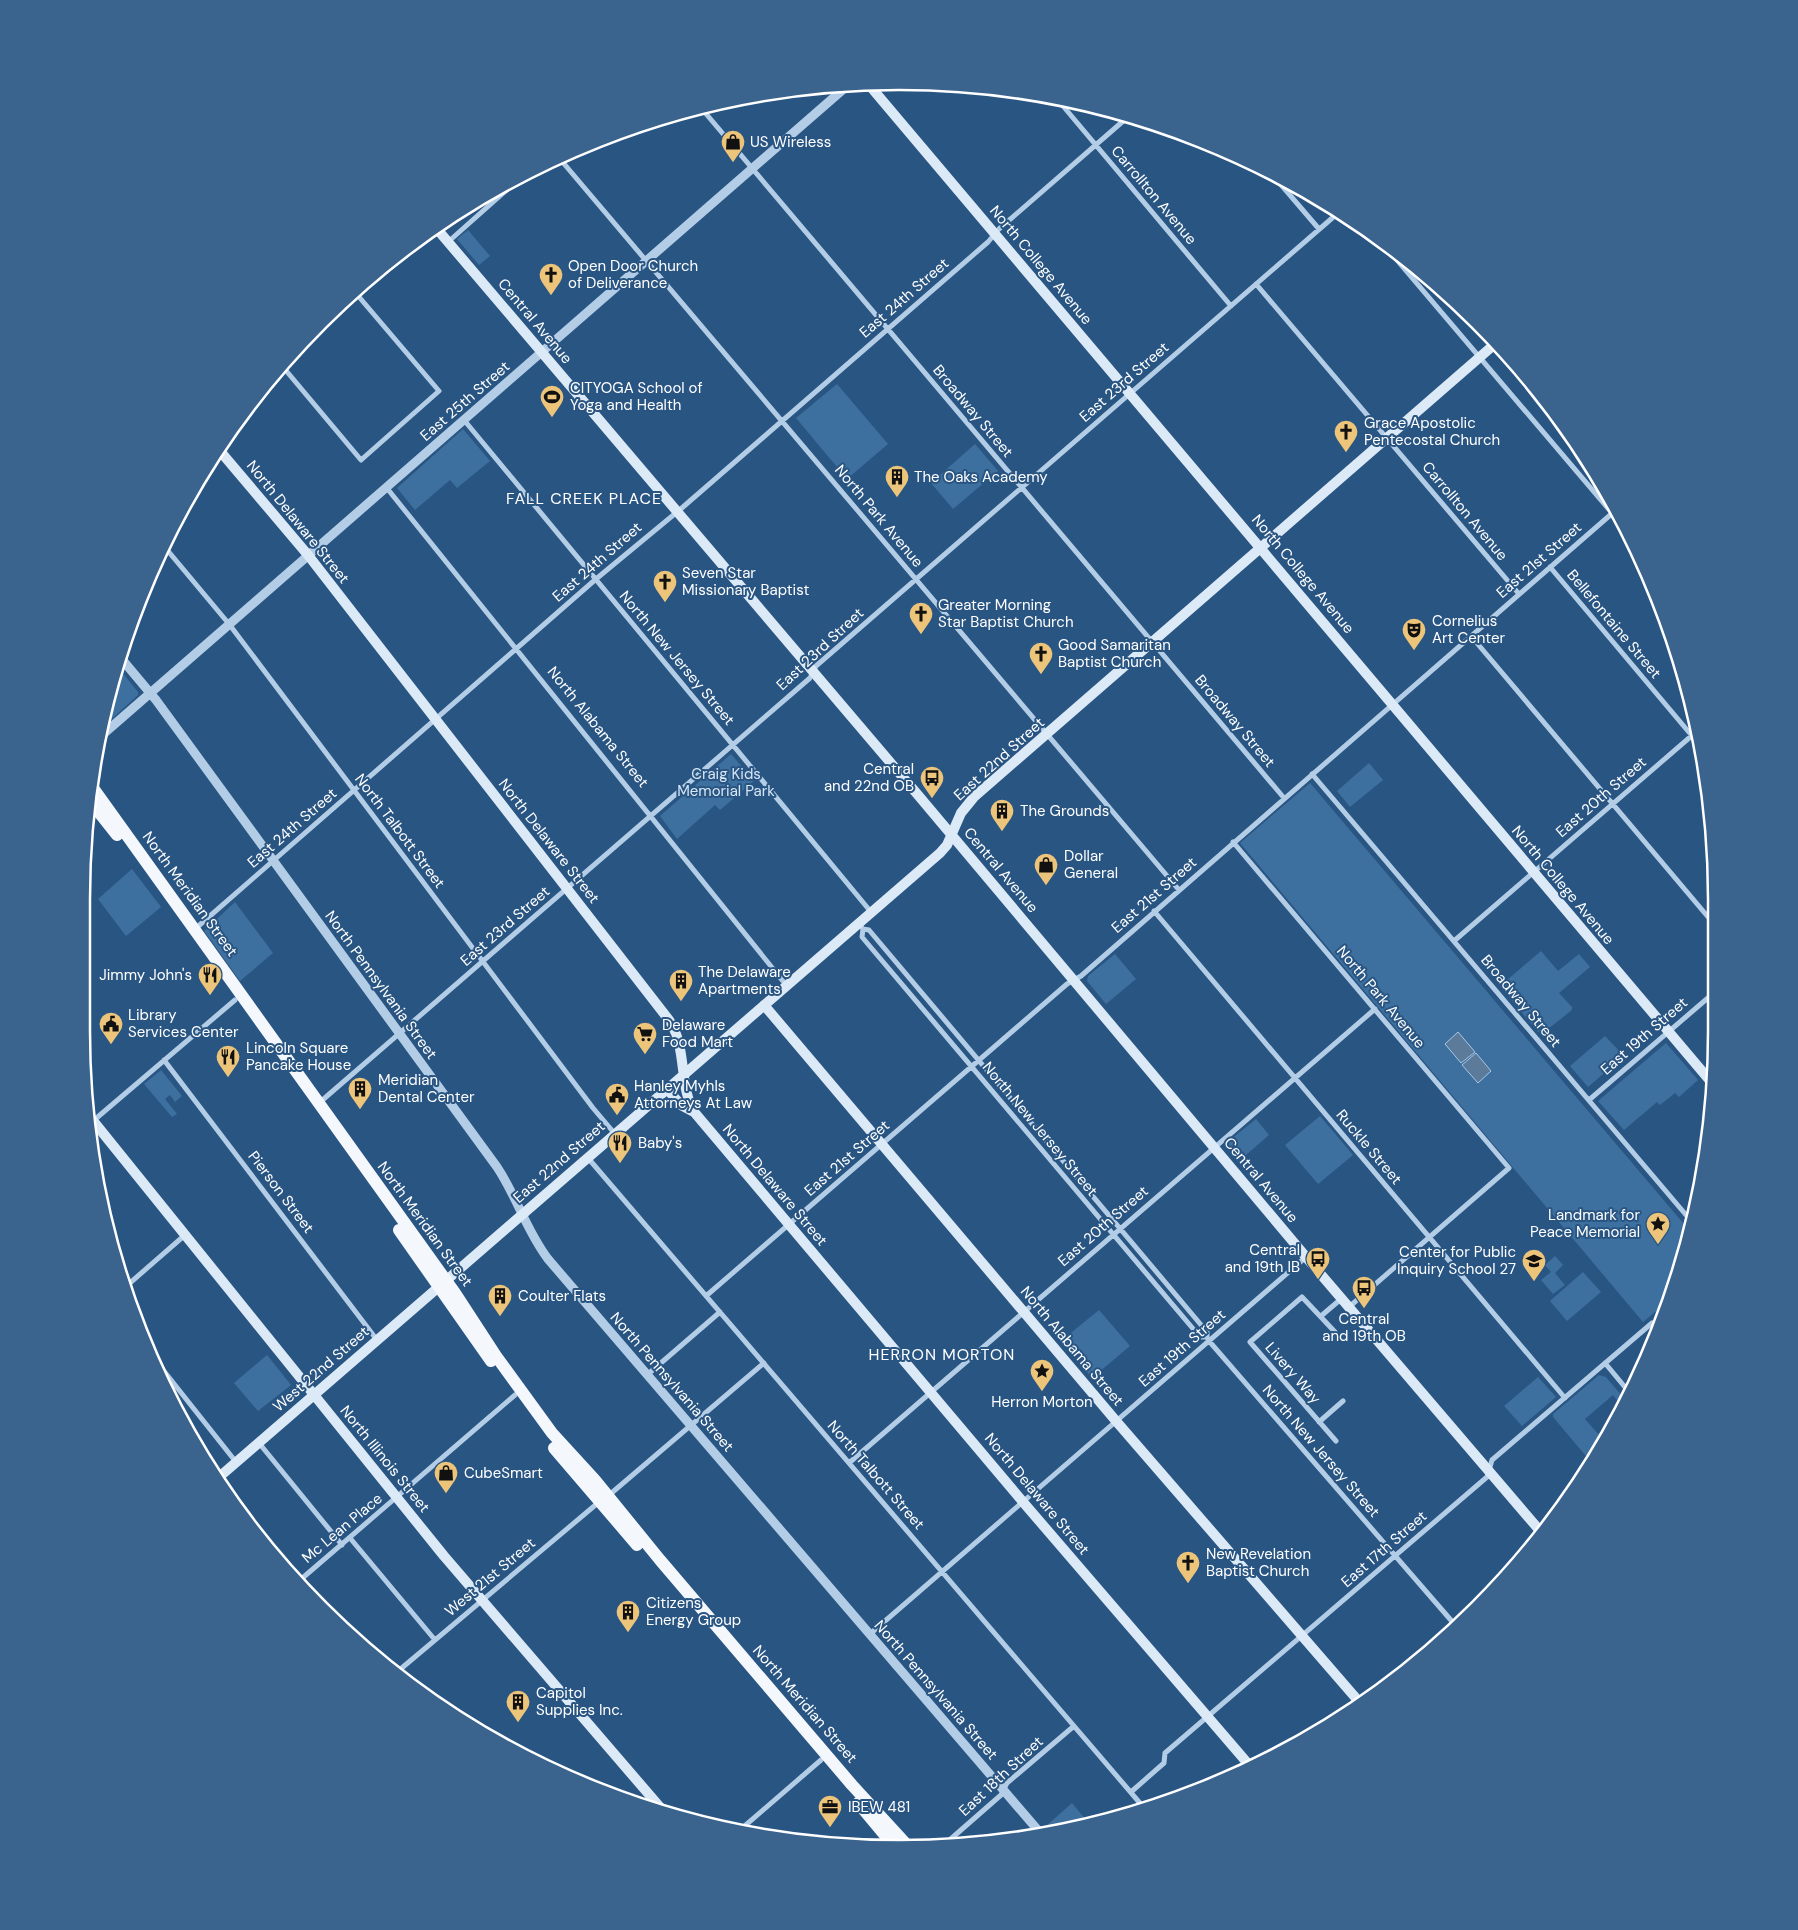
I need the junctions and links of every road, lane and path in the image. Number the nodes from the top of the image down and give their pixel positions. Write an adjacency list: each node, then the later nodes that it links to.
1 (874, 91): 14 (main road, North College Avenue)
2 (839, 93): 8 (street, East 25th Street)
3 (1065, 108): 6 (street, Carrollton Avenue)
4 (706, 114): 8 (street, Broadway Street)
5 (1122, 122): 6 (street, East 24th Street)
6 (1096, 145): 14 (street, East 24th Street); 20 (street, Carrollton Avenue)
7 (564, 163): 16 (street, North Park Avenue)
8 (752, 169): 16 (street, East 25th Street); 21 (street, Broadway Street)
9 (1283, 187): 12 (street)
10 (501, 195): 15 (street)
11 (1334, 217): 12 (street, East 23rd Street)
12 (1319, 229): 18 (street, East 23rd Street)
13 (440, 233): 15 (main road, Central Avenue)
14 (995, 234): 21 (street, East 24th Street); 26 (main road, North College Avenue)
15 (448, 242): 23 (main road, Central Avenue)
16 (646, 260): 23 (street, East 25th Street); 28 (street, North Park Avenue)
17 (1402, 267): 24 (street)
18 (1256, 284): 20 (street, East 23rd Street); 29 (street, Carrollton Avenue)
19 (359, 297): 25 (street)
20 (1231, 306): 26 (street, East 23rd Street)
21 (887, 329): 28 (street, East 24th Street); 32 (street, Broadway Street)
22 (1491, 348): 24 (main road, East 22nd Street)
23 (542, 352): 27 (street, East 25th Street); 34 (main road, Central Avenue)
24 (1480, 358): 29 (main road, East 22nd Street); 33 (street)
25 (286, 372)
26 (1130, 393): 32 (street, East 23rd Street); 36 (main road, North College Avenue)
27 (464, 420): 31 (street, East 25th Street); 41 (street, North New Jersey Street)
28 (782, 420): 34 (street, East 24th Street); 40 (street, North Park Avenue)
29 (1387, 438): 36 (main road, East 22nd Street); 42 (street, Carrollton Avenue)
30 (223, 455): 38 (main road, North Delaware Street)
31 (386, 487): 38 (street, East 25th Street); 46 (street, North Alabama Street)
32 (1021, 488): 40 (street, East 23rd Street); 45 (street, Broadway Street)
33 (1600, 495)
34 (677, 511): 41 (street, East 24th Street); 48 (main road, Central Avenue)
35 (1610, 514): 39 (street, East 21st Street)
36 (1261, 548): 45 (main road, East 22nd Street); 50 (main road, North College Avenue)
37 (168, 551): 43 (street, North Talbott Street)
38 (308, 556): 43 (street, East 25th Street); 51 (main road, North Delaware Street)
39 (1550, 567): 42 (street, East 21st Street); 52 (street, Bellefontaine Street)
40 (916, 579): 48 (street, East 23rd Street); 54 (street, North Park Avenue)
41 (596, 580): 46 (street, East 24th Street); 56 (street, North New Jersey Street)
42 (1519, 594): 44 (street, East 21st Street)
43 (229, 624): 49 (street, East 25th Street); 58 (street, North Talbott Street)
44 (1471, 636): 50 (street, East 21st Street); 61 (street)
45 (1152, 642): 54 (main road, East 22nd Street); 60 (street, Broadway Street)
46 (516, 649): 51 (street, East 24th Street); 63 (street, North Alabama Street)
47 (126, 664): 49 (street, North Pennsylvania Street)
48 (814, 672): 56 (street, East 23rd Street); 64 (main road, Central Avenue)
49 (150, 693): 53 (street, East 25th Street); 66 (street, North Pennsylvania Street)
50 (1392, 704): 57 (street, East 21st Street); 67 (main road, North College Avenue)
51 (435, 719): 58 (street, East 24th Street); 68 (main road, North Delaware Street)
52 (1689, 728)
53 (109, 729)
54 (1048, 734): 64 (main road, East 22nd Street); 69 (street, North Park Avenue)
55 (1691, 737): 61 (street, East 20th Street)
56 (732, 745): 63 (street, East 23rd Street); 70 (street, North New Jersey Street)
57 (1312, 774): 60 (street, East 21st Street); 75 (street, Broadway Street)
58 (354, 790): 66 (street, East 24th Street); 76 (street, North Talbott Street)
59 (97, 795): 74 (main road, North Meridian Street)
60 (1284, 798): 65 (street, East 21st Street)
61 (1612, 804): 67 (street, East 20th Street); 72 (street)
62 (96, 808): 80 (main road, North Meridian Street)
63 (651, 816): 68 (street, East 23rd Street); 78 (street, North Alabama Street)
64 (951, 834): 70 (main road, East 22nd Street); 77 (main road, Central Avenue)
65 (1234, 842): 69 (street, East 21st Street); 82 (street, North Park Avenue)
66 (273, 860): 74 (street, East 24th Street); 84 (street, North Pennsylvania Street)
67 (1533, 873): 75 (street, East 20th Street); 83 (main road, North College Avenue)
68 (567, 888): 76 (street, East 23rd Street); 88 (main road, North Delaware Street)
69 (1179, 890): 71 (street, East 21st Street)
70 (871, 912): 73 (main road, East 22nd Street)
71 (1154, 912): 77 (street, East 21st Street); 90 (street, Ruckle Street)
72 (1708, 917)
73 (860, 926): 78 (main road, East 22nd Street); 86 (street, North New Jersey Street); 87 (street, North New Jersey Street)
74 (195, 929): 93 (main road, North Meridian Street)
75 (1454, 941): 92 (street, Broadway Street)
76 (483, 961): 84 (street, East 23rd Street); 97 (street, North Talbott Street)
77 (1073, 980): 86 (street, East 21st Street); 99 (main road, Central Avenue)
78 (786, 985): 81 (main road, East 22nd Street)
79 (1708, 998): 83 (street, East 19th Street)
80 (235, 1000): 85 (street); 110 (main road, North Meridian Street)
81 (764, 1004): 88 (main road, East 22nd Street); 98 (main road, North Alabama Street)
82 (1375, 1009): 90 (street, East 20th Street); 107 (street, North Park Avenue)
83 (1668, 1032): 89 (main road, North College Avenue); 92 (street, East 19th Street)
84 (400, 1033): 93 (street, East 23rd Street); 101 (street, North Pennsylvania Street)
85 (164, 1060): 95 (street); 120 (street, Pierson Street)
86 (979, 1060): 87 (street, East 21st Street); 104 (street, North New Jersey Street)
87 (972, 1066): 98 (street, East 21st Street); 105 (street, North New Jersey Street)
88 (684, 1073): 91 (main road, East 22nd Street); 94 (main road, North Delaware Street)
89 (1706, 1076)
90 (1295, 1078): 99 (street, East 20th Street); 107 (street, Ruckle Street)
91 (667, 1089): 94 (main road); 97 (main road, East 22nd Street)
92 (1589, 1100): 102 (street, Broadway Street)
93 (319, 1103): 110 (main road, North Meridian Street)
94 (695, 1113): 103 (main road, North Delaware Street)
95 (95, 1116)
96 (96, 1125): 106 (main road, North Illinois Street)
97 (615, 1134): 100 (main road, East 22nd Street)
98 (882, 1144): 103 (street, East 21st Street); 115 (main road, North Alabama Street)
99 (1214, 1147): 104 (street, East 20th Street); 108 (main road, Central Avenue)
100 (588, 1158): 101 (main road, East 22nd Street); 111 (street, North Talbott Street)
101 (521, 1215): 110 (main road, East 22nd Street); 124 (street, North Pennsylvania Street)
102 (1686, 1215)
103 (789, 1224): 111 (street, East 21st Street); 126 (main road, North Delaware Street)
104 (1121, 1228): 105 (street, East 20th Street); 118 (street, North New Jersey Street)
105 (1113, 1234): 115 (street, East 20th Street); 118 (street, North New Jersey Street)
106 (186, 1235): 109 (street); 127 (main road, North Illinois Street)
107 (1430, 1238): 113 (street); 129 (street, Ruckle Street)
108 (1306, 1257): 112 (main road, Central Avenue); 118 (street, East 19th Street)
109 (131, 1283)
110 (442, 1284): 120 (main road, West 22nd Street); 128 (main road, North Meridian Street); 141 (main road, North Meridian Street)
111 (706, 1296): 114 (street, North Talbott Street)
112 (1342, 1298): 113 (main road, Central Avenue); 116 (street)
113 (1349, 1307): 138 (main road, Central Avenue)
114 (720, 1312): 121 (street, North Talbott Street); 124 (street)
115 (1024, 1312): 126 (street, East 20th Street); 131 (main road, North Alabama Street)
116 (1320, 1316): 119 (street); 132 (street, Livery Way)
117 (1652, 1323): 122 (street, East 17th Street)
118 (1208, 1339): 131 (street, East 19th Street); 146 (street, North New Jersey Street)
119 (1337, 1339)
120 (377, 1340): 127 (main road, West 22nd Street)
121 (764, 1363): 133 (street); 137 (street, North Talbott Street)
122 (1605, 1364): 125 (street); 129 (street, East 17th Street)
123 (167, 1375): 136 (street)
124 (647, 1375): 133 (street, North Pennsylvania Street)
125 (1625, 1388)
126 (930, 1392): 137 (street, East 20th Street); 142 (main road, North Delaware Street)
127 (314, 1395): 135 (main road, West 22nd Street); 140 (main road, North Illinois Street)
128 (515, 1395): 140 (street, Mc Lean Place); 141 (main road, North Meridian Street)
129 (1565, 1398): 138 (street, East 17th Street)
130 (1343, 1401): 132 (street, Livery Way)
131 (1116, 1421): 142 (street, East 19th Street); 152 (main road, North Alabama Street)
132 (1319, 1422): 134 (street, Livery Way)
133 (691, 1426): 141 (street); 151 (street, North Pennsylvania Street)
134 (1336, 1441)
135 (259, 1442): 136 (main road, West 22nd Street); 145 (street)
136 (236, 1462): 139 (main road, West 22nd Street)
137 (849, 1463): 147 (street, North Talbott Street)
138 (1489, 1470): 143 (main road, Central Avenue); 146 (street, East 17th Street)
139 (222, 1474)
140 (397, 1498): 144 (street, Mc Lean Place); 149 (main road, North Illinois Street)
141 (604, 1499): 149 (street, West 21st Street); 158 (main road, North Meridian Street); 168 (main road, North Meridian Street)
142 (1022, 1502): 147 (street, East 19th Street); 156 (main road, North Delaware Street)
143 (1537, 1528)
144 (350, 1538): 145 (street, Mc Lean Place); 153 (street)
145 (342, 1544): 148 (street, Mc Lean Place)
146 (1395, 1556): 150 (street, North New Jersey Street); 152 (street, East 17th Street)
147 (942, 1572): 151 (street, East 19th Street); 157 (street, North Talbott Street)
148 (303, 1577)
149 (481, 1600): 153 (street, West 21st Street); 162 (main road, North Illinois Street)
150 (1452, 1621)
151 (870, 1634): 160 (street, North Pennsylvania Street)
152 (1302, 1636): 155 (main road, North Alabama Street); 156 (street, East 17th Street)
153 (435, 1640): 154 (street, West 21st Street)
154 (401, 1668)
155 (1356, 1698)
156 (1208, 1717): 159 (main road, North Delaware Street); 161 (street, East 17th Street)
157 (1074, 1726): 160 (street, East 18th Street); 161 (street, North Talbott Street)
158 (821, 1760): 164 (street); 167 (main road, North Meridian Street)
159 (1246, 1762)
160 (1004, 1790): 165 (street, North Pennsylvania Street); 166 (street, East 18th Street)
161 (1131, 1792): 163 (street, North Talbott Street)
162 (655, 1802)
163 (1140, 1803)
164 (746, 1825)
165 (1036, 1828)
166 (952, 1838)
167 (888, 1840)
168 (902, 1840)

